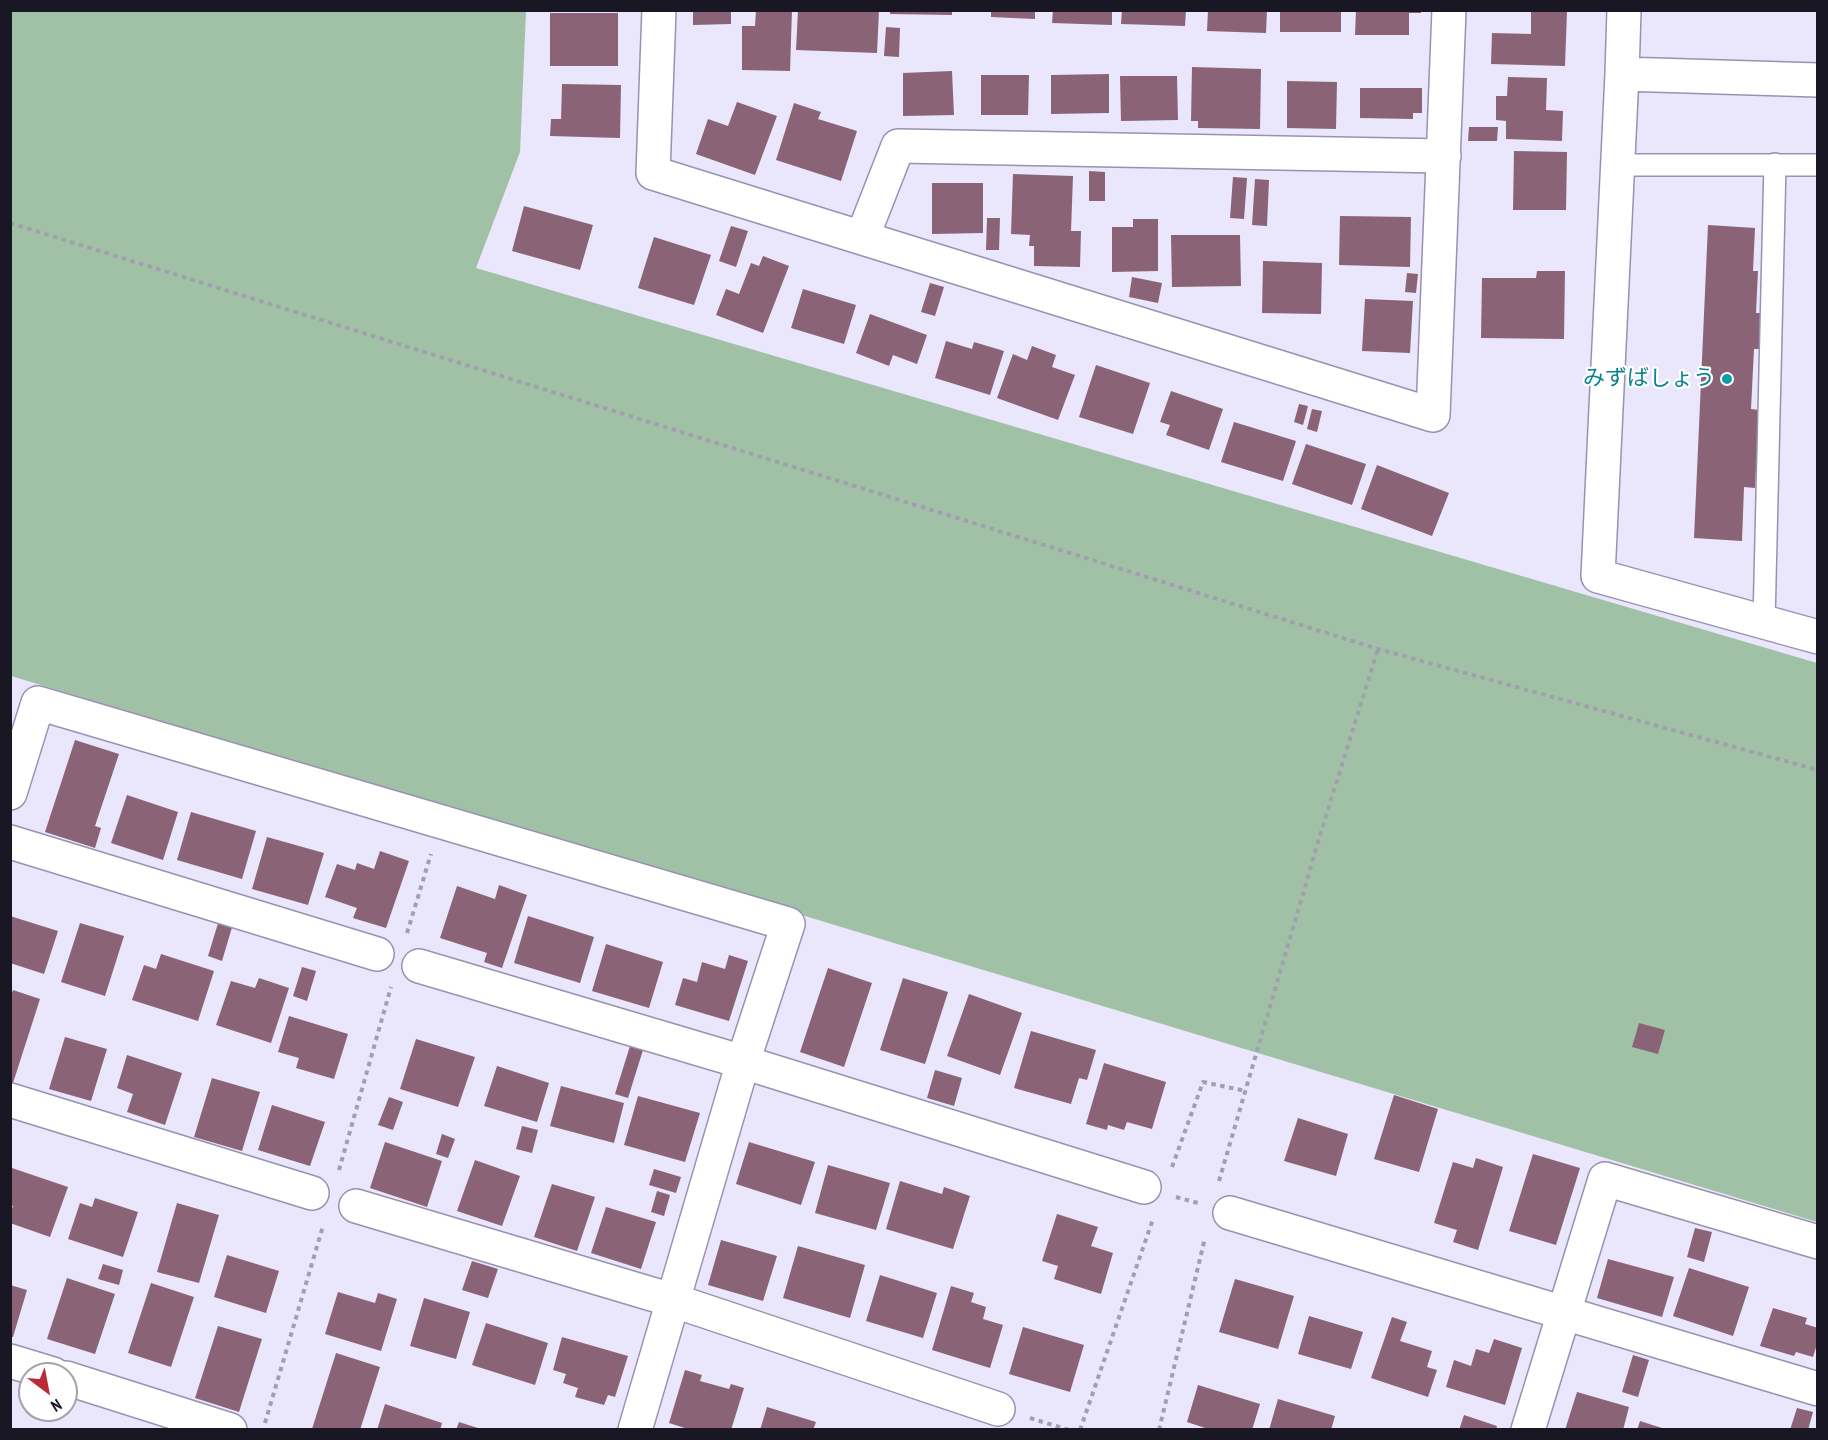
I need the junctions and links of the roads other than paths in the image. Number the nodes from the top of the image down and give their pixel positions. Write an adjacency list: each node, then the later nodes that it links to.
1 (659, 10): 10 (street)
2 (1449, 10): 6 (street)
3 (1624, 10): 4 (street)
4 (1622, 74): 5 (street); 8 (street)
5 (1818, 80)
6 (1444, 156): 10 (street); 10 (street)
7 (1775, 164): 8 (lane); 9 (lane); 11 (lane)
8 (1618, 165): 11 (street)
9 (1818, 165)
10 (862, 238)
11 (1764, 622): 12 (street)
12 (1818, 637)
13 (10, 793): 15 (street)
14 (10, 842): 15 (street)
15 (743, 1062): 17 (street); 22 (street)
16 (10, 1100): 18 (street)
17 (1153, 1190)
18 (325, 1196)
19 (356, 1206): 22 (street)
20 (1221, 1210): 23 (street)
21 (1818, 1242): 23 (street)
22 (675, 1301): 26 (street); 28 (street)
23 (1564, 1312): 25 (street); 29 (street)
24 (78, 1382): 27 (street)
25 (1818, 1389)
26 (998, 1409)
27 (230, 1430)
28 (635, 1430)
29 (1528, 1430)

